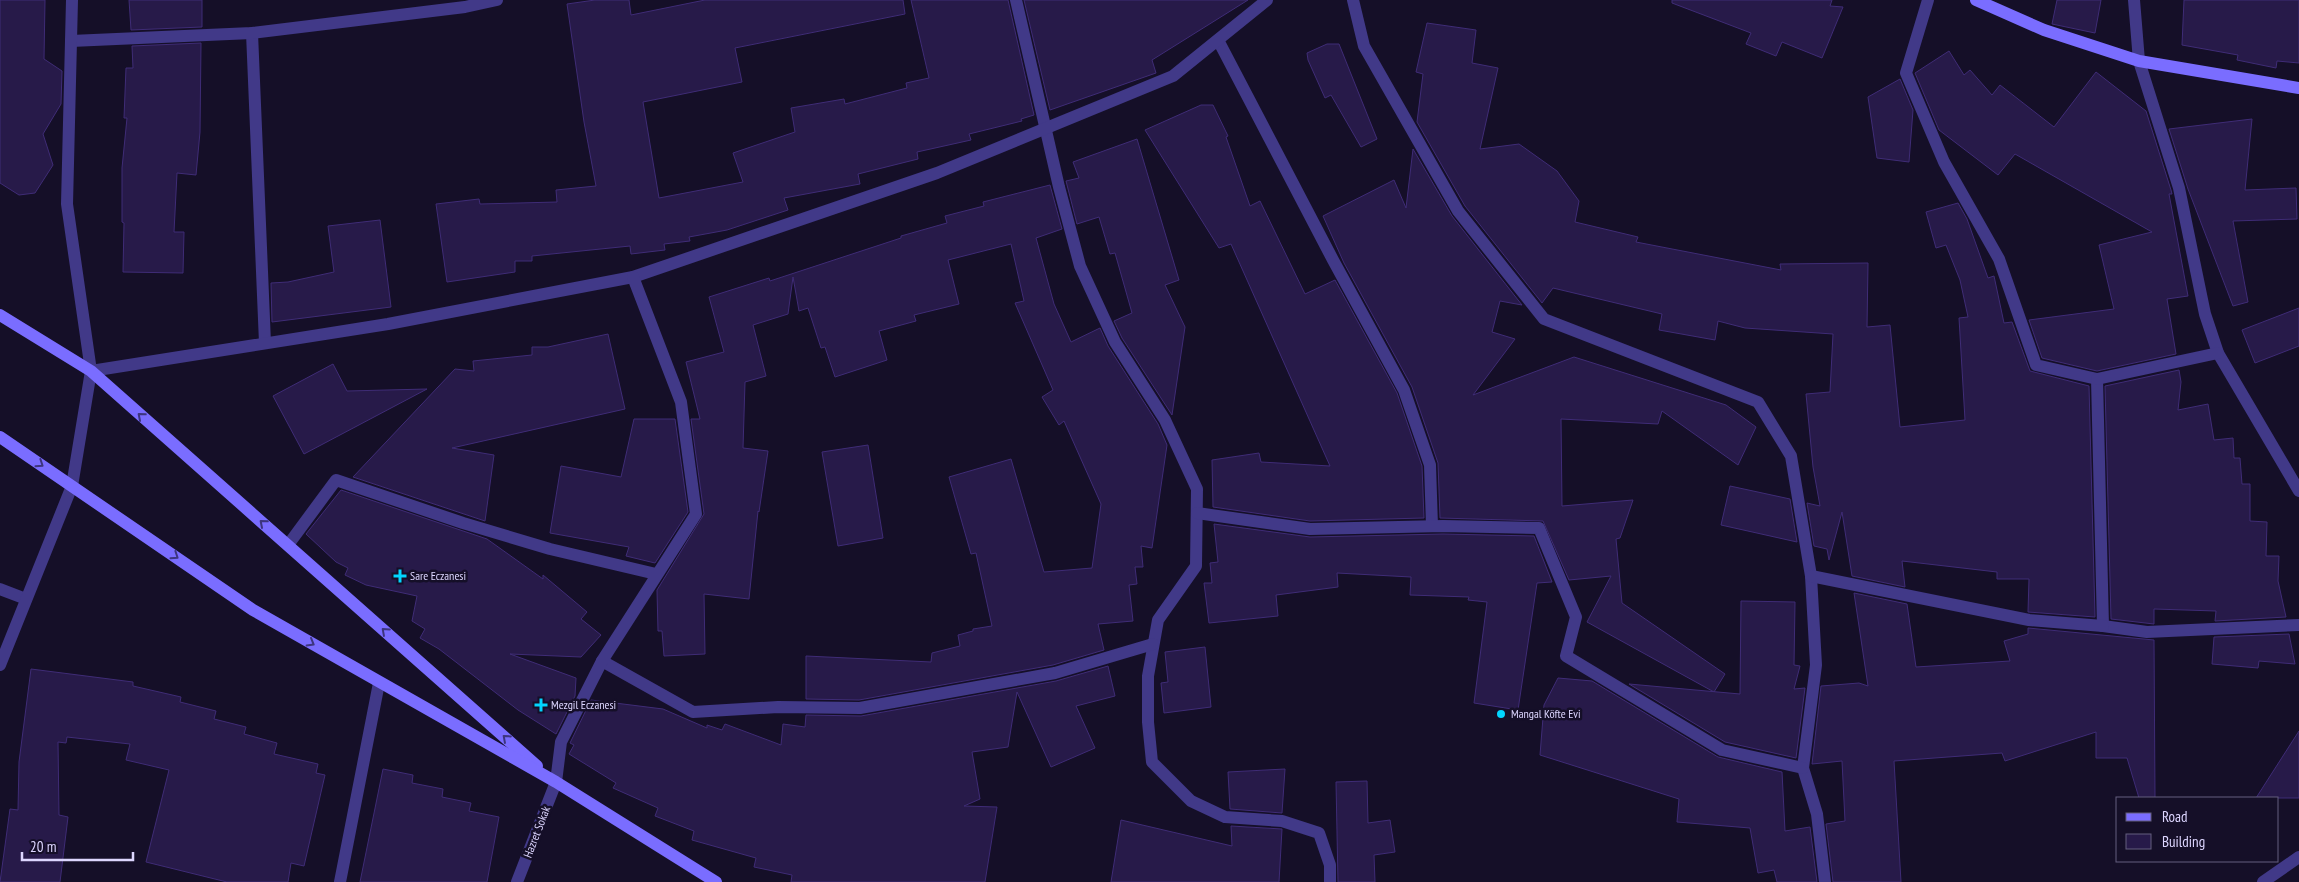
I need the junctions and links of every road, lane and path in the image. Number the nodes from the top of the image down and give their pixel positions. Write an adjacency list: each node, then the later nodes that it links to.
1 (72, 0): 12 (street)
2 (498, 0): 9 (street)
3 (1016, 0): 15 (street)
4 (1267, 0): 11 (street)
5 (1353, 0): 29 (street)
6 (1928, 0): 21 (street)
7 (1976, 0): 13 (street)
8 (2134, 0): 13 (street)
9 (465, 3): 10 (street)
10 (252, 32): 12 (street); 18 (street)
11 (1218, 40): 15 (street); 26 (street)
12 (71, 41): 20 (street)
13 (2139, 60): 14 (street); 19 (street)
14 (2299, 88)
15 (1046, 130): 16 (street); 25 (street)
16 (633, 277): 18 (street); 28 (street, Hazret Sokak)
17 (0, 315): 20 (street)
18 (265, 343): 20 (street)
19 (2218, 353): 21 (street); 24 (street)
20 (91, 371): 23 (street); 27 (street, one-way to 20)
21 (2097, 379): 33 (street)
22 (0, 437): 23 (street, one-way to 23)
23 (72, 486): 31 (street); 37 (street, one-way to 37)
24 (2299, 492)
25 (1197, 513): 26 (street); 34 (street)
26 (1432, 526): 38 (street)
27 (288, 545): 28 (street); 39 (street, one-way to 27)
28 (656, 574): 35 (street, Hazret Sokak)
29 (1811, 576): 33 (street); 38 (street)
30 (0, 589): 31 (street)
31 (26, 599): 36 (street)
32 (2299, 625): 33 (street)
33 (2103, 626)
34 (1153, 644): 35 (street); 44 (street)
35 (602, 661): 39 (street, Hazret Sokak)
36 (0, 665)
37 (379, 683): 39 (street); 41 (street)
38 (1803, 768): 45 (street)
39 (556, 782): 42 (street, Hazret Sokak); 43 (street)
40 (2299, 858): 46 (street)
41 (340, 882)
42 (517, 882)
43 (716, 882)
44 (1330, 882)
45 (1825, 882)
46 (2263, 882)

